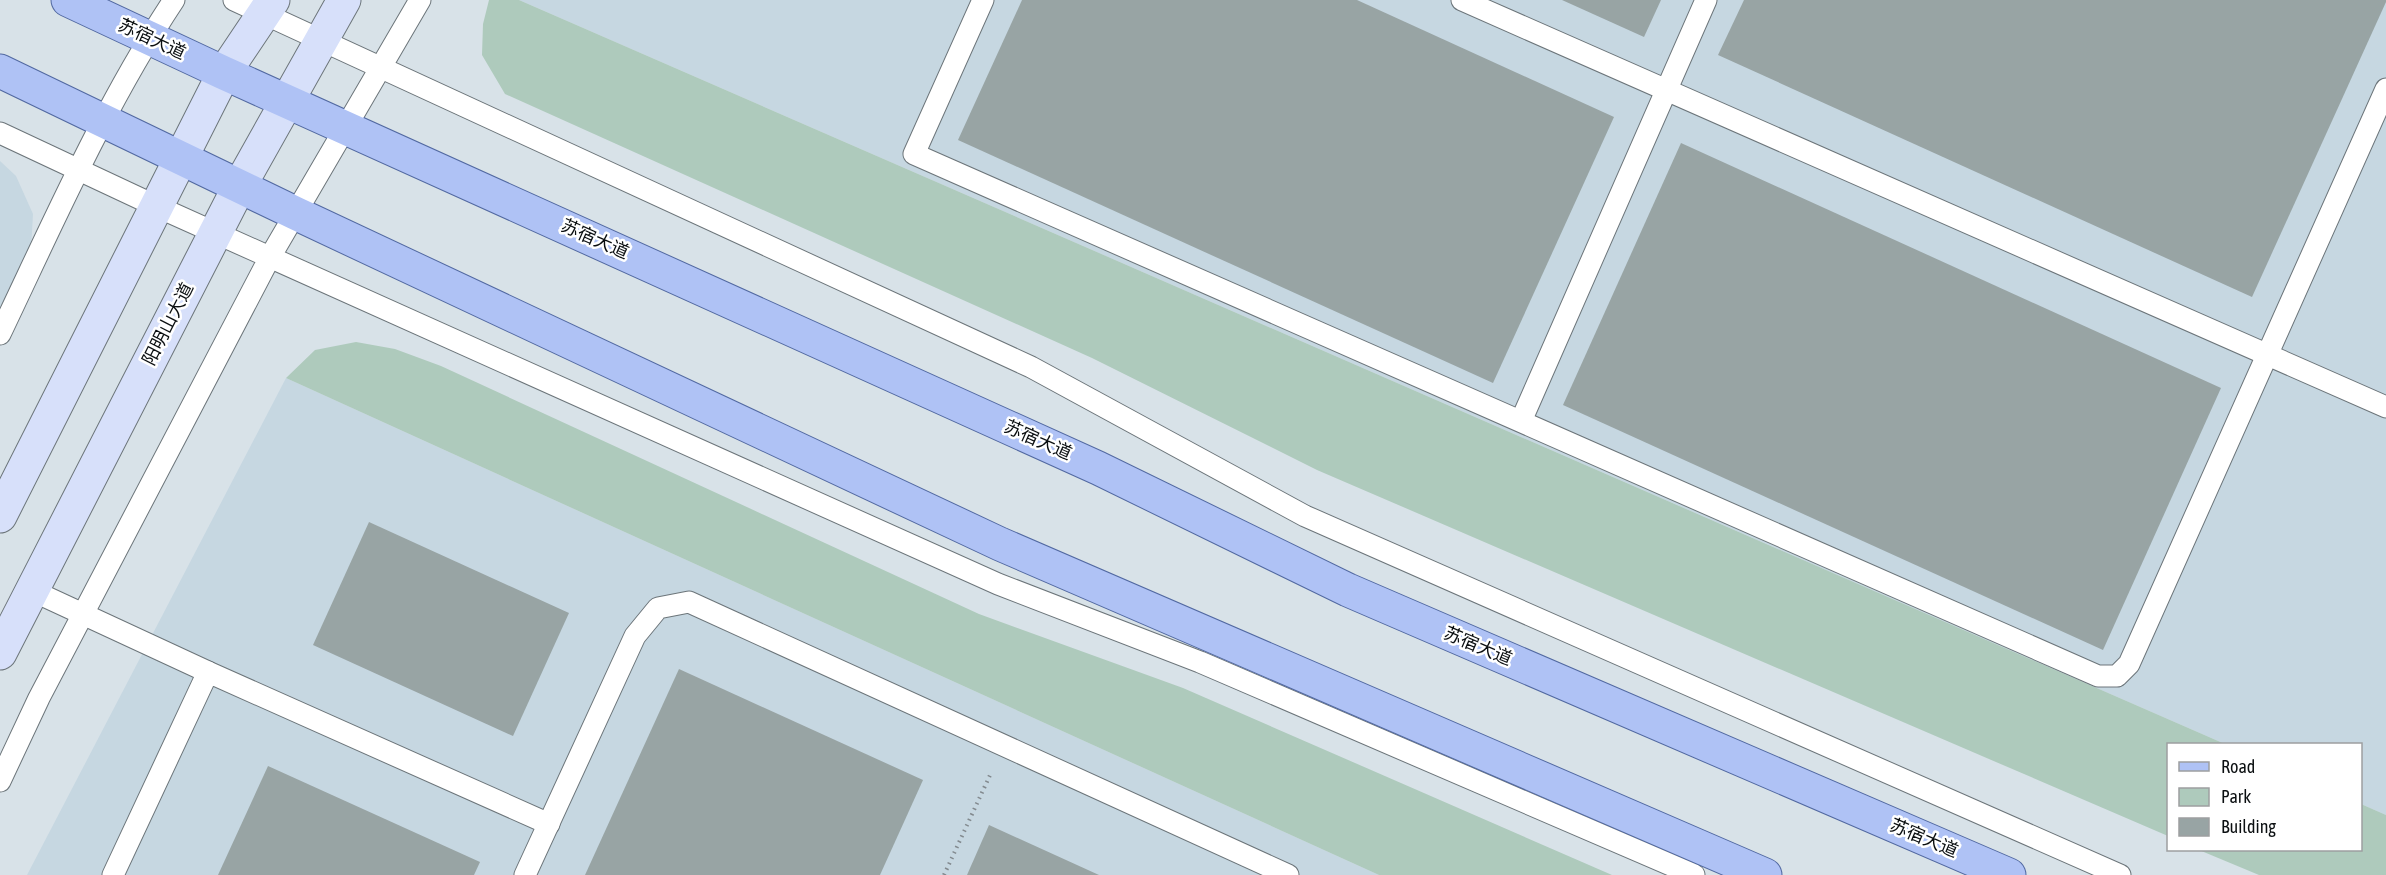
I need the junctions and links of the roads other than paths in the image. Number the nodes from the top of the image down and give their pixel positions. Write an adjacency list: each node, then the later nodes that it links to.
1 (68, 0): 10 (main road, 苏宿大道)
2 (174, 0): 10 (lane)
3 (234, 0): 9 (lane)
4 (344, 0): 11 (main road, 阳明山大道)
5 (420, 0): 12 (lane)
6 (983, 0): 31 (lane)
7 (1462, 0): 16 (lane)
8 (1706, 0): 16 (lane)
9 (269, 7): 11 (lane); 14 (main road)
10 (149, 38): 14 (main road, 苏宿大道); 18 (lane)
11 (322, 39): 12 (lane); 17 (main road, 阳明山大道)
12 (382, 68): 19 (lane); 45 (lane)
13 (0, 71): 18 (main road)
14 (224, 73): 17 (main road, 苏宿大道); 21 (main road)
15 (2386, 89): 29 (lane)
16 (1666, 90): 29 (lane); 31 (lane)
17 (286, 99): 19 (main road, 苏宿大道); 23 (main road, 阳明山大道)
18 (104, 121): 21 (main road); 22 (lane)
19 (345, 126): 25 (lane); 44 (main road, 苏宿大道)
20 (0, 133): 22 (lane)
21 (179, 158): 23 (main road); 24 (main road)
22 (80, 170): 24 (lane); 28 (lane)
23 (239, 187): 25 (main road); 26 (main road, 阳明山大道)
24 (158, 207): 26 (lane); 32 (main road)
25 (295, 213): 27 (lane); 43 (main road)
26 (215, 232): 27 (lane); 33 (main road, 阳明山大道)
27 (270, 257): 34 (lane); 42 (lane)
28 (0, 334)
29 (2267, 355): 30 (lane); 31 (lane)
30 (2386, 407)
31 (1521, 421)
32 (0, 516)
33 (31, 590): 34 (lane); 35 (main road, 阳明山大道)
34 (83, 614): 36 (lane); 37 (lane)
35 (0, 653)
36 (208, 672): 38 (lane); 39 (lane)
37 (0, 781)
38 (549, 824): 40 (lane); 41 (lane)
39 (112, 875)
40 (525, 875)
41 (1288, 875)
42 (1694, 875)
43 (1765, 875)
44 (2009, 875)
45 (2120, 875)

